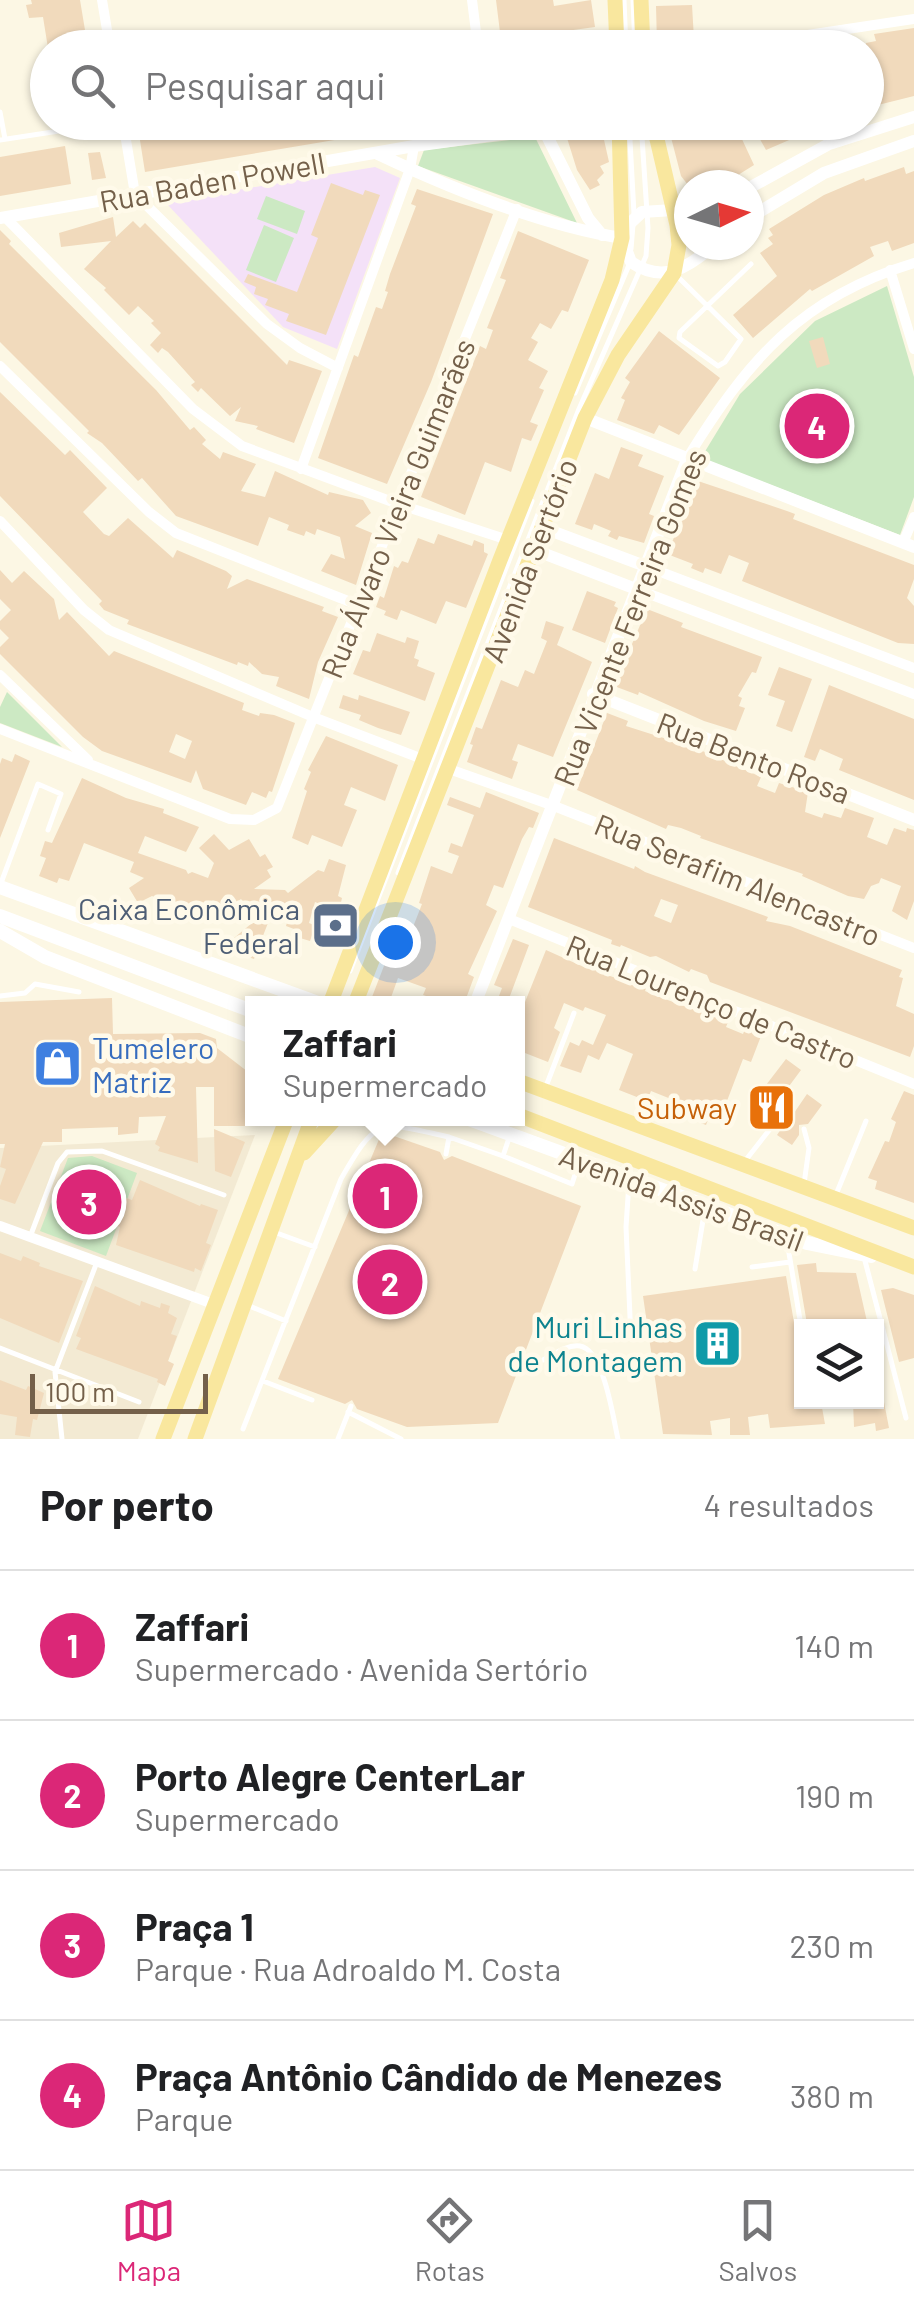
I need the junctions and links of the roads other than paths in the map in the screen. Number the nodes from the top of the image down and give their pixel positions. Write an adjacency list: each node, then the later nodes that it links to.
1 (102, 0): 8 (street)
2 (472, 0): 9 (street)
3 (615, 0): 10 (main road)
4 (624, 0): 11 (lane)
5 (633, 0): 12 (lane)
6 (641, 0): 13 (main road)
7 (914, 19): 14 (street)
8 (107, 30)
9 (476, 30)
10 (618, 30)
11 (621, 30)
12 (634, 30)
13 (643, 30)
14 (840, 30)
15 (0, 112): 19 (lane)
16 (914, 117): 17 (street)
17 (884, 127)
18 (30, 136): 19 (lane)
19 (2, 140)
20 (124, 140): 35 (street)
21 (451, 140): 29 (street, Rua Baden Powell)
22 (549, 140): 43 (street)
23 (619, 140): 44 (main road, Avenida Sertório)
24 (631, 140): 42 (lane)
25 (642, 140): 40 (lane)
26 (659, 140): 34 (main road)
27 (842, 140): 32 (street)
28 (914, 141): 36 (street)
29 (414, 146): 30 (street, Rua Baden Powell); 31 (street)
30 (378, 154): 31 (street); 35 (street, Rua Baden Powell)
31 (410, 169): 38 (street); 55 (street)
32 (764, 179)
33 (764, 183): 36 (street)
34 (674, 187)
35 (135, 194): 41 (street, Rua Baden Powell); 55 (street)
36 (776, 200): 37 (street)
37 (764, 208)
38 (517, 209): 43 (street); 59 (street, Rua Álvaro Vieira Guimarães)
39 (674, 209): 40 (street)
40 (648, 210): 42 (street); 49 (lane)
41 (2, 217): 58 (street)
42 (634, 218): 44 (street); 49 (lane)
43 (602, 235): 44 (street)
44 (622, 238): 49 (street); 63 (main road, Avenida Sertório)
45 (676, 260): 51 (main road)
46 (693, 260): 51 (street)
47 (914, 263): 50 (street, Rua Vicente Ferreira Gomes)
48 (752, 264): 52 (lane)
49 (636, 265): 51 (street); 91 (lane); 92 (lane)
50 (890, 270): 53 (street); 57 (street, Rua Vicente Ferreira Gomes)
51 (674, 273): 52 (lane); 56 (main road, Avenida Sertório)
52 (708, 304): 52 (lane)
53 (914, 349)
54 (0, 366): 68 (street)
55 (338, 368): 58 (street)
56 (585, 418): 57 (street); 62 (main road, Avenida Sertório)
57 (688, 457): 64 (street); 66 (street, Rua Vicente Ferreira Gomes)
58 (302, 469): 59 (street)
59 (398, 504): 63 (street); 68 (street, Rua Álvaro Vieira Guimarães)
60 (914, 516): 64 (street)
61 (0, 521): 74 (street)
62 (541, 527): 65 (main road, Avenida Sertório); 66 (street)
63 (508, 540): 76 (main road, Avenida Sertório)
64 (909, 545)
65 (532, 550): 67 (street); 78 (main road, Avenida Sertório)
66 (645, 566): 67 (street, Rua Vicente Ferreira Gomes); 69 (street)
67 (636, 588): 72 (street, Rua Vicente Ferreira Gomes); 73 (street)
68 (358, 605): 74 (street, Rua Álvaro Vieira Guimarães)
69 (914, 668)
70 (3, 678): 71 (street); 77 (street)
71 (0, 693)
72 (593, 694): 79 (street, Rua Vicente Ferreira Gomes); 80 (street, Rua Bento Rosa)
73 (914, 694)
74 (313, 717): 76 (street); 77 (street, Rua Álvaro Vieira Guimarães)
75 (0, 729): 77 (street)
76 (425, 760): 90 (main road, Avenida Sertório)
77 (93, 764)
78 (449, 769): 79 (street, Rua Serafim Alencastro); 93 (main road, Avenida Sertório)
79 (554, 806): 84 (street, Rua Vicente Ferreira Gomes); 86 (street, Rua Serafim Alencastro)
80 (914, 820)
81 (48, 830): 82 (lane)
82 (0, 886): 89 (main road)
83 (0, 916): 95 (main road)
84 (509, 920): 94 (street, Rua Vicente Ferreira Gomes); 99 (street, Rua Lourenço de Castro)
85 (0, 931): 97 (main road)
86 (914, 948)
87 (79, 992): 88 (lane)
88 (0, 996)
89 (299, 996)
90 (333, 996)
91 (335, 996)
92 (356, 996)
93 (357, 996)
94 (478, 996)
95 (245, 1009)
96 (574, 1013): 100 (lane)
97 (245, 1033)
98 (525, 1084): 100 (main road, Avenida Assis Brasil)
99 (914, 1084)
100 (544, 1091): 117 (main road, Avenida Assis Brasil)
101 (525, 1118): 132 (main road, Avenida Assis Brasil)
102 (866, 1121): 121 (lane)
103 (774, 1124): 117 (lane)
104 (283, 1126): 136 (main road)
105 (309, 1126): 115 (main road)
106 (329, 1126): 115 (main road)
107 (383, 1126): 128 (lane)
108 (399, 1126): 112 (lane)
109 (487, 1126): 111 (main road, Avenida Assis Brasil)
110 (804, 1129): 119 (lane)
111 (510, 1135): 114 (lane); 116 (main road, Avenida Assis Brasil)
112 (450, 1137): 113 (lane); 114 (lane)
113 (446, 1154)
114 (503, 1156): 116 (lane)
115 (298, 1160): 125 (main road)
116 (580, 1161): 118 (main road, Avenida Assis Brasil)
117 (743, 1164): 119 (main road, Avenida Assis Brasil)
118 (629, 1179): 122 (main road, Avenida Assis Brasil); 139 (lane)
119 (804, 1187): 121 (main road, Avenida Assis Brasil)
120 (224, 1195): 127 (lane)
121 (834, 1198): 124 (main road, Avenida Assis Brasil)
122 (705, 1207): 126 (main road, Avenida Assis Brasil); 134 (lane)
123 (0, 1226): 127 (street)
124 (914, 1228)
125 (271, 1231): 128 (lane); 135 (main road)
126 (786, 1235): 129 (main road, Avenida Assis Brasil); 131 (lane)
127 (30, 1237): 130 (street)
128 (315, 1247): 138 (lane)
129 (864, 1254): 132 (main road, Avenida Assis Brasil); 146 (lane)
130 (98, 1262): 136 (street); 142 (lane)
131 (790, 1262): 133 (lane); 137 (lane)
132 (908, 1265)
133 (752, 1267)
134 (696, 1269)
135 (244, 1304): 138 (lane); 148 (main road)
136 (216, 1305): 150 (main road)
137 (800, 1319)
138 (286, 1321): 143 (lane)
139 (631, 1339)
140 (0, 1348): 142 (lane)
141 (543, 1360): 154 (lane)
142 (55, 1372): 145 (lane); 149 (lane)
143 (262, 1381): 144 (lane); 147 (lane)
144 (312, 1400)
145 (139, 1402)
146 (906, 1418)
147 (243, 1429)
148 (197, 1431): 151 (main road)
149 (62, 1439)
150 (162, 1439)
151 (210, 1439)
152 (338, 1439): 153 (lane)
153 (401, 1439)
154 (618, 1439)

